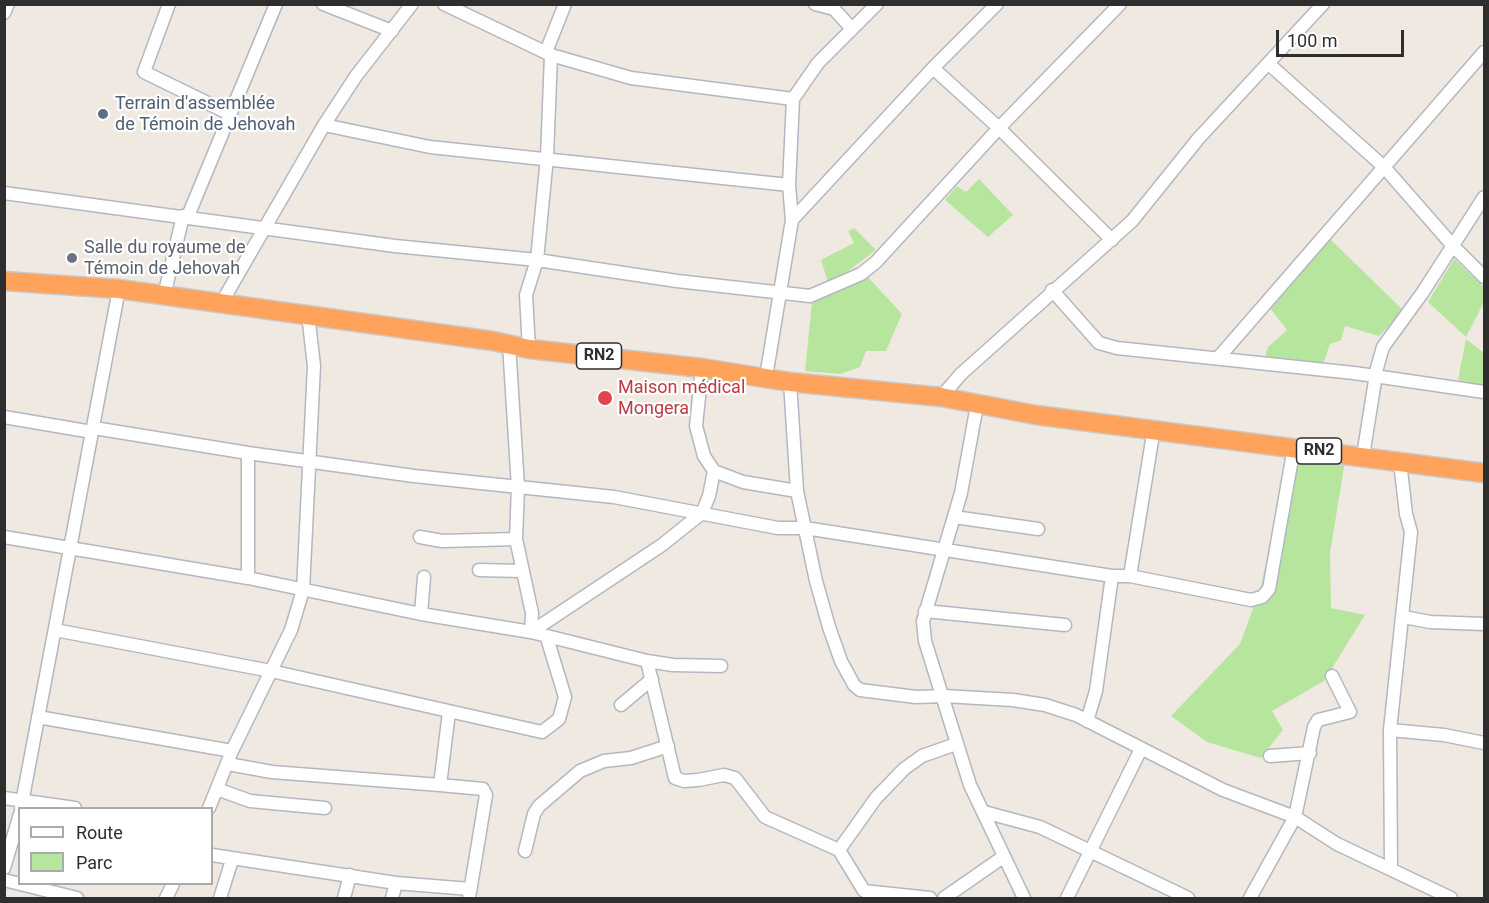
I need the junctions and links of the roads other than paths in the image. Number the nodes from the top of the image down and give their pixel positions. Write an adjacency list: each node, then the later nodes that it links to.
1 (8, 4): 13 (street)
2 (169, 4): 21 (street)
3 (276, 4): 21 (street)
4 (323, 4): 15 (street)
5 (412, 4): 15 (street)
6 (444, 4): 17 (street)
7 (565, 4): 17 (street)
8 (815, 4): 14 (street)
9 (877, 4): 14 (street)
10 (997, 4): 19 (street)
11 (1120, 4): 23 (street)
12 (1323, 4): 18 (street)
13 (4, 13)
14 (852, 29): 20 (street)
15 (392, 31): 22 (street)
16 (1485, 52): 25 (street)
17 (549, 53): 20 (street); 24 (street)
18 (1270, 65): 25 (street); 32 (street)
19 (933, 68): 23 (street); 30 (street)
20 (793, 99): 26 (street)
21 (230, 114): 29 (street)
22 (324, 125): 24 (street); 31 (street)
23 (999, 128): 32 (street); 39 (street)
24 (547, 157): 26 (street); 34 (street)
25 (1384, 167): 33 (street); 45 (street)
26 (789, 185): 30 (street)
27 (4, 193): 29 (street)
28 (1485, 197): 33 (street)
29 (185, 216): 31 (street); 40 (street)
30 (792, 220): 39 (street)
31 (266, 227): 34 (street); 41 (street)
32 (1112, 240): 38 (street)
33 (1454, 247): 35 (street); 47 (street)
34 (537, 260): 39 (street); 44 (street)
35 (1485, 277)
36 (4, 281): 37 (highway, RN2)
37 (119, 289): 40 (highway, RN2); 55 (street)
38 (1052, 290): 45 (street); 51 (street)
39 (778, 294): 48 (street)
40 (164, 296): 41 (highway, RN2)
41 (222, 302): 42 (highway, RN2)
42 (308, 314): 43 (highway, RN2); 59 (street)
43 (509, 344): 44 (highway, RN2); 63 (street)
44 (529, 349): 46 (highway, RN2)
45 (1219, 357): 47 (street)
46 (702, 368): 48 (highway, RN2); 61 (street)
47 (1376, 376): 50 (street); 58 (street)
48 (766, 377): 49 (highway, RN2)
49 (790, 382): 51 (highway, RN2); 64 (street)
50 (1485, 392)
51 (941, 397): 52 (highway, RN2)
52 (977, 405): 54 (highway, RN2); 66 (street)
53 (4, 417): 55 (street)
54 (1154, 429): 56 (highway, RN2); 77 (street)
55 (93, 430): 57 (street); 72 (street)
56 (1294, 447): 58 (highway, RN2); 77 (street)
57 (248, 453): 59 (street); 79 (street)
58 (1363, 456): 60 (highway, RN2)
59 (311, 461): 63 (street); 80 (street)
60 (1400, 462): 62 (highway, RN2); 83 (street)
61 (714, 471): 64 (street); 65 (street)
62 (1485, 473)
63 (518, 487): 65 (street); 71 (street)
64 (797, 491): 67 (street)
65 (702, 513): 67 (street); 87 (street)
66 (954, 518): 68 (street); 73 (street)
67 (805, 528): 73 (street); 94 (street)
68 (1038, 529)
69 (4, 537): 72 (street)
70 (420, 537): 71 (street)
71 (516, 539): 75 (street)
72 (69, 546): 79 (street); 86 (street)
73 (944, 551): 76 (street); 81 (street)
74 (479, 570): 75 (street)
75 (522, 571): 87 (street)
76 (1112, 576): 77 (street); 98 (street)
77 (1130, 576)
78 (424, 577): 82 (street)
79 (248, 578): 80 (street)
80 (303, 590): 82 (street); 91 (street)
81 (925, 611): 85 (street); 94 (street)
82 (421, 614): 87 (street)
83 (1404, 617): 84 (street); 99 (street)
84 (1485, 624)
85 (1065, 625)
86 (55, 630): 91 (street); 97 (street)
87 (531, 632): 88 (street)
88 (547, 638): 89 (street); 96 (street)
89 (647, 661): 90 (street); 93 (street)
90 (721, 666)
91 (271, 671): 96 (street); 106 (street)
92 (1332, 676): 104 (street)
93 (652, 679): 95 (street); 102 (street)
94 (944, 696): 98 (street); 101 (street)
95 (621, 705)
96 (449, 712): 107 (street)
97 (38, 717): 106 (street); 110 (street)
98 (1087, 721): 103 (street)
99 (1390, 730): 100 (street); 124 (street)
100 (1485, 743)
101 (956, 744): 114 (street); 117 (street)
102 (668, 747): 117 (street); 118 (street)
103 (1141, 749): 115 (street); 119 (street)
104 (1310, 753): 105 (street); 115 (street)
105 (1270, 756)
106 (230, 757): 107 (street); 108 (street)
107 (440, 784): 128 (street)
108 (217, 789): 112 (street); 113 (street)
109 (4, 798): 110 (street)
110 (21, 805): 111 (street)
111 (57, 807)
112 (209, 807)
113 (325, 808)
114 (984, 812): 119 (street); 121 (street)
115 (1295, 818): 124 (street); 139 (street)
116 (18, 821): 123 (street)
117 (839, 850): 134 (street)
118 (525, 851)
119 (1090, 851): 137 (street); 138 (street)
120 (213, 855): 122 (street)
121 (1003, 857): 135 (street); 136 (street)
122 (232, 860): 125 (street); 131 (street)
123 (4, 868)
124 (1391, 868): 129 (street)
125 (350, 875): 126 (street); 132 (street)
126 (396, 883): 128 (street); 133 (street)
127 (24, 885): 130 (street)
128 (469, 894)
129 (1433, 895): 140 (street)
130 (77, 898)
131 (220, 898)
132 (344, 898)
133 (392, 898)
134 (930, 898)
135 (944, 898)
136 (1024, 898)
137 (1067, 898)
138 (1188, 898)
139 (1250, 898)
140 (1452, 898)

